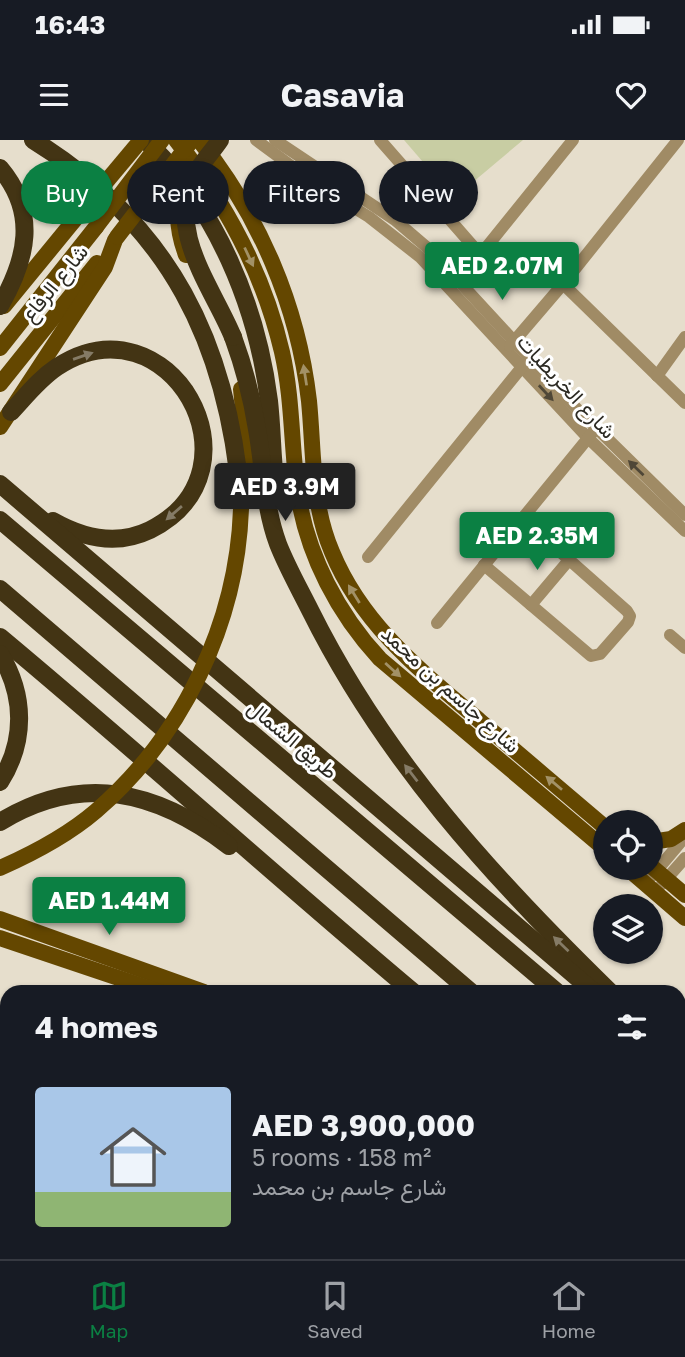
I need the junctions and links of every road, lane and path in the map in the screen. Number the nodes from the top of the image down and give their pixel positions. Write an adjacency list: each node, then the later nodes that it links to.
1 (33, 140): 31 (highway)
2 (143, 140): 17 (main road, bridge); 40 (highway)
3 (162, 140): 21 (main road, شارع الرفاع, bridge)
4 (176, 140): 52 (main road, شارع جاسم بن محمد, one-way to 52)
5 (192, 140): 15 (main road, شارع الرفاع, bridge)
6 (199, 140): 48 (main road, شارع جاسم بن محمد, one-way to 6)
7 (210, 140): 19 (main road, bridge)
8 (220, 140): 19 (highway, bridge)
9 (256, 140): 20 (street, شارع الخريطيات)
10 (380, 140): 11 (street)
11 (573, 140)
12 (678, 140): 16 (street)
13 (279, 141): 20 (street, شارع الخريطيات)
14 (0, 168): 17 (highway)
15 (116, 239): 24 (main road, شارع الرفاع); 26 (main road)
16 (563, 284): 20 (street); 23 (street)
17 (0, 308)
18 (685, 337): 23 (street)
19 (230, 338): 31 (main road); 40 (highway)
20 (510, 346): 22 (street, شارع الخريطيات); 28 (street, شارع الخريطيات)
21 (0, 348)
22 (522, 367): 28 (street, شارع الخريطيات, one-way to 28); 36 (street)
23 (657, 376): 25 (street)
24 (0, 384)
25 (685, 403)
26 (11, 412): 27 (main road); 30 (highway, one-way to 30)
27 (0, 427)
28 (592, 433): 32 (street, شارع الخريطيات, one-way to 28); 33 (street); 35 (street, شارع الخريطيات)
29 (0, 484): 30 (highway)
30 (19, 502): 72 (highway)
31 (241, 505): 56 (main road, bridge)
32 (685, 515)
33 (522, 518): 37 (street); 38 (street)
34 (0, 520): 71 (highway, طريق الشمال)
35 (685, 531)
36 (368, 557)
37 (569, 560): 41 (street); 41 (street)
38 (484, 565): 41 (street); 42 (street)
39 (0, 589): 70 (highway)
40 (305, 600): 73 (highway, one-way to 40)
41 (531, 606)
42 (437, 623)
43 (670, 635): 45 (street)
44 (0, 637): 62 (highway)
45 (685, 648)
46 (0, 654): 47 (highway)
47 (0, 782)
48 (593, 817)
49 (0, 822): 62 (highway)
50 (685, 830): 53 (main road)
51 (685, 837): 55 (street)
52 (593, 839)
53 (663, 840)
54 (685, 858): 57 (street)
55 (663, 866)
56 (0, 868)
57 (663, 869)
58 (663, 876): 63 (main road)
59 (641, 880): 61 (main road)
60 (654, 880): 61 (street)
61 (650, 888): 64 (main road)
62 (292, 890): 69 (highway)
63 (685, 895)
64 (685, 918)
65 (0, 919): 68 (main road)
66 (0, 938): 67 (main road)
67 (139, 985)
68 (184, 985)
69 (405, 985)
70 (463, 985)
71 (549, 985)
72 (586, 985)
73 (603, 985)

